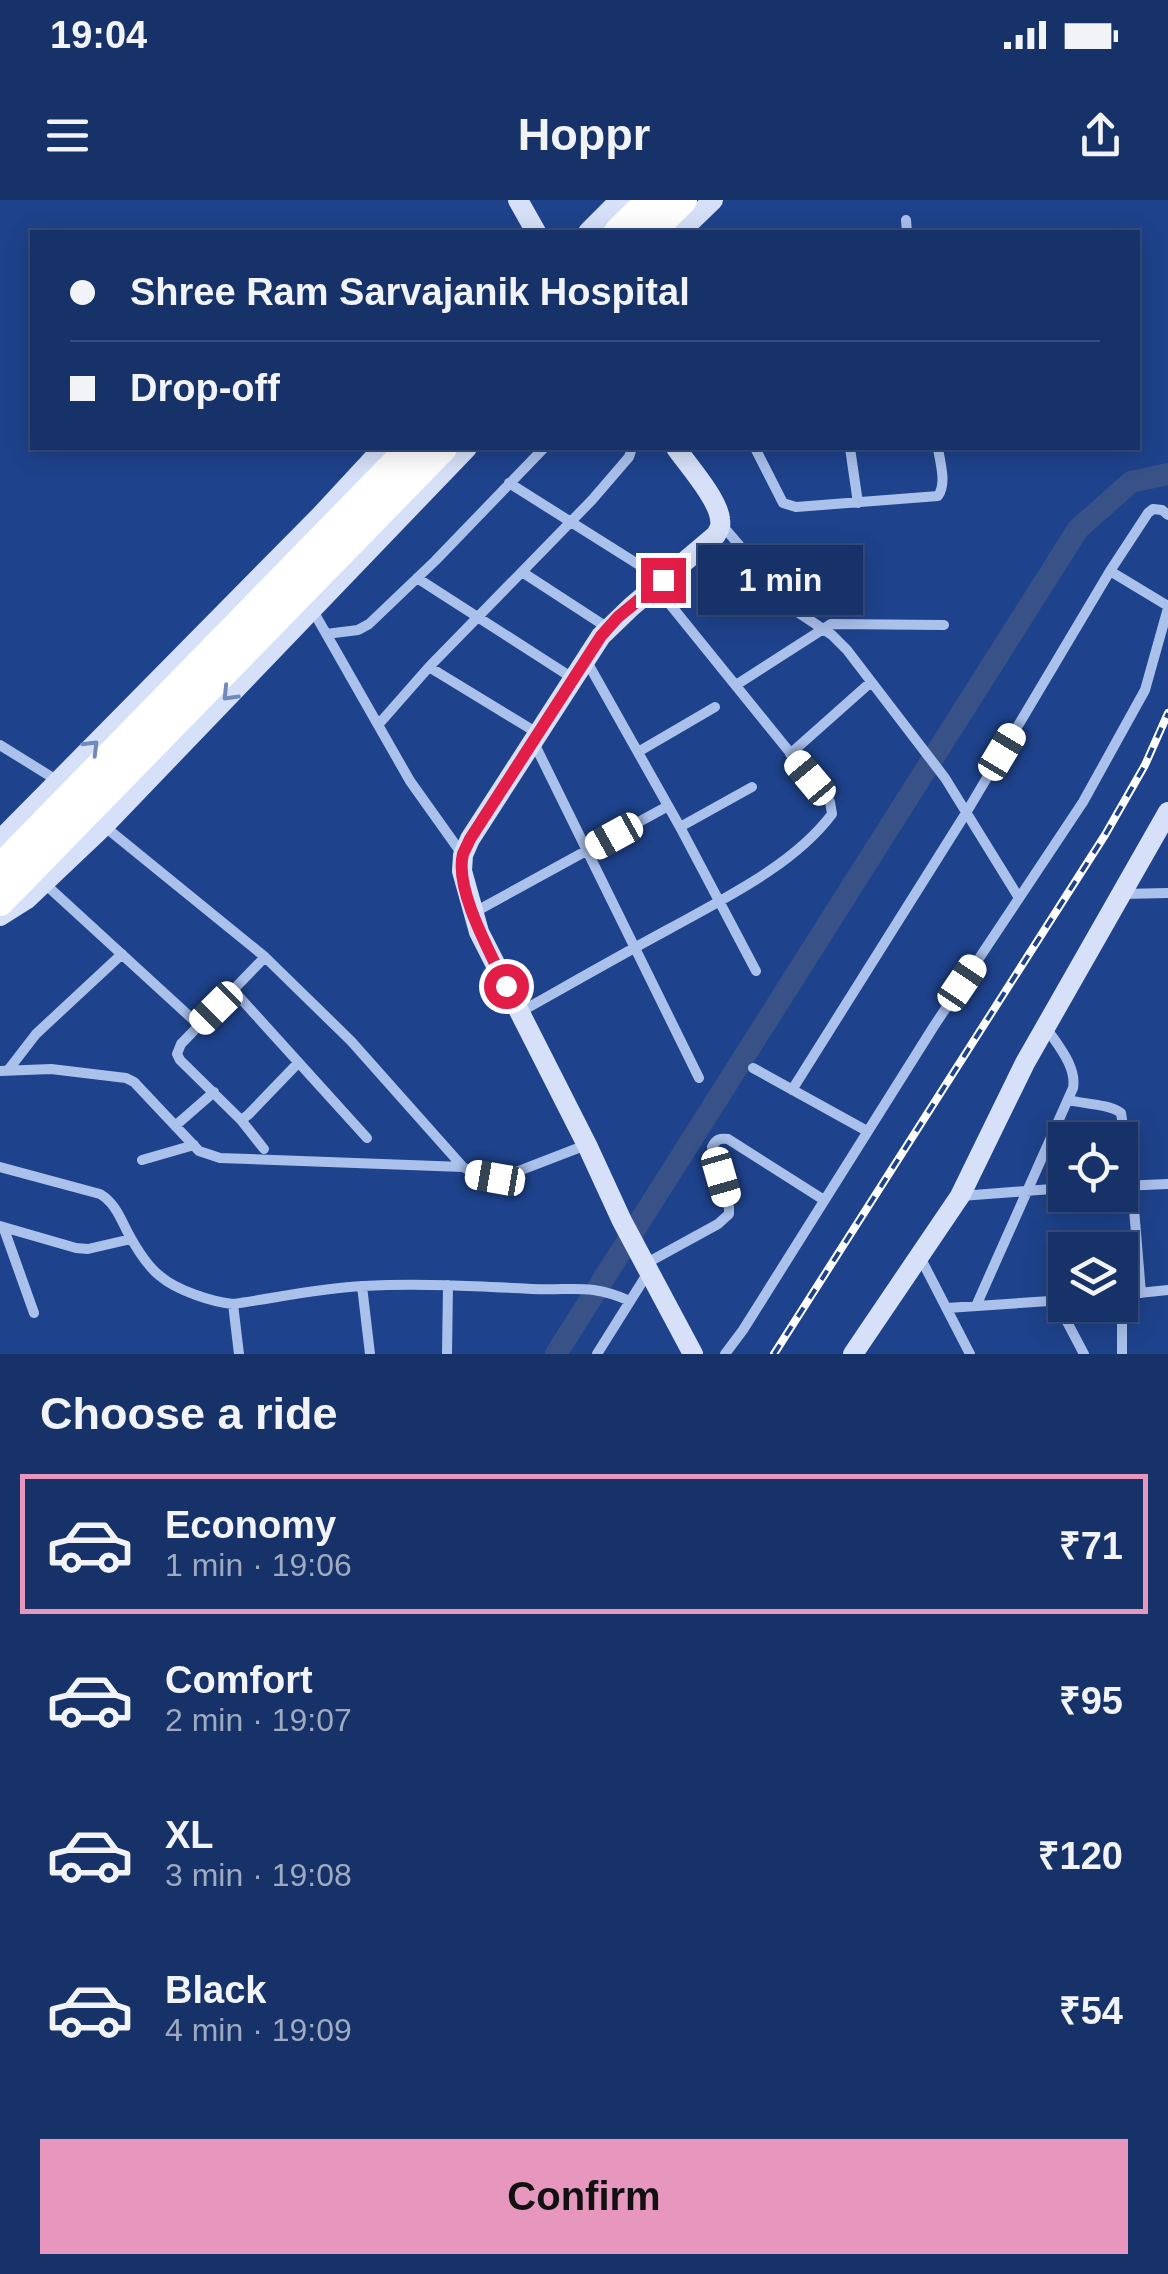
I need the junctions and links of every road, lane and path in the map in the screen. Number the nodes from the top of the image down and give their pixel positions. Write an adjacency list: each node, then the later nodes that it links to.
1 (518, 200): 7 (street)
2 (620, 200): 8 (street)
3 (650, 200): 9 (highway)
4 (683, 200): 10 (highway)
5 (713, 200): 11 (street)
6 (906, 220): 12 (street)
7 (535, 230)
8 (590, 230)
9 (620, 230)
10 (653, 230)
11 (684, 230)
12 (907, 230)
13 (382, 450): 50 (street, one-way to 13)
14 (408, 450): 59 (highway)
15 (441, 450): 59 (highway)
16 (465, 450): 33 (street)
17 (542, 450): 23 (street)
18 (632, 450): 26 (street)
19 (677, 450): 27 (street)
20 (756, 450): 24 (street)
21 (850, 450): 24 (street)
22 (938, 450): 24 (street)
23 (509, 483): 26 (street); 30 (street)
24 (858, 503)
25 (1168, 515): 28 (street)
26 (570, 523): 29 (street); 31 (street)
27 (721, 524): 31 (street); 37 (street)
28 (1110, 571): 32 (street); 54 (street)
29 (522, 572): 34 (street); 36 (street)
30 (417, 578): 34 (street); 38 (street)
31 (659, 583): 36 (street); 43 (street)
32 (1168, 607): 62 (street)
33 (311, 608): 38 (street); 55 (street, one-way to 55)
34 (476, 618): 40 (street); 41 (street)
35 (944, 626): 37 (street)
36 (608, 628): 39 (street)
37 (821, 628): 42 (street); 43 (street)
38 (326, 634): 45 (street)
39 (586, 659): 41 (street); 48 (street)
40 (429, 667): 45 (street); 46 (street)
41 (574, 679): 46 (street)
42 (871, 682): 49 (street); 54 (street)
43 (736, 685): 49 (street)
44 (715, 707): 48 (street)
45 (378, 725): 58 (street)
46 (537, 738): 57 (street); 58 (street)
47 (0, 745): 50 (street)
48 (638, 752): 52 (street)
49 (790, 754): 64 (street)
50 (58, 781): 59 (street)
51 (752, 787): 56 (street)
52 (668, 806): 56 (street); 57 (street)
53 (1168, 812): 61 (street)
54 (966, 813): 62 (street); 79 (street)
55 (104, 826): 59 (street); 69 (street)
56 (680, 827): 64 (street)
57 (586, 851): 65 (street); 67 (street)
58 (463, 854): 65 (street)
59 (19, 863): 63 (highway); 66 (street); 68 (street)
60 (1168, 893): 61 (street)
61 (1121, 894): 74 (street)
62 (1020, 898): 85 (street)
63 (0, 902)
64 (718, 902): 67 (street); 70 (street)
65 (472, 914): 72 (street)
66 (0, 916)
67 (634, 948): 72 (street); 78 (street)
68 (122, 954): 73 (street); 77 (street)
69 (265, 956): 71 (street); 91 (street)
70 (756, 971)
71 (233, 990): 73 (street); 75 (street)
72 (520, 1012): 88 (street)
73 (199, 1025): 80 (street)
74 (1045, 1026): 81 (street); 97 (street)
75 (298, 1063): 82 (street); 86 (street)
76 (753, 1068): 79 (street)
77 (5, 1070): 84 (street)
78 (698, 1078)
79 (792, 1090): 85 (street)
80 (214, 1092): 82 (street); 84 (street)
81 (1068, 1100): 83 (street); 96 (street)
82 (241, 1120): 89 (street)
83 (1122, 1122)
84 (176, 1126): 87 (street)
85 (867, 1131): 98 (street)
86 (367, 1138)
87 (194, 1145): 90 (street); 91 (street)
88 (588, 1145): 91 (street); 103 (street)
89 (264, 1149)
90 (142, 1160)
91 (463, 1166)
92 (0, 1167): 101 (street)
93 (1168, 1184): 94 (street)
94 (1138, 1185)
95 (1048, 1189): 96 (street)
96 (1026, 1190): 97 (street); 112 (street)
97 (960, 1196): 102 (street)
98 (824, 1200): 103 (street); 122 (street)
99 (1130, 1212): 108 (street)
100 (2, 1227): 101 (street); 114 (street)
101 (131, 1238): 111 (street)
102 (919, 1256): 113 (street); 123 (street)
103 (643, 1261): 109 (street); 121 (street)
104 (448, 1285): 105 (street); 109 (street); 119 (street)
105 (362, 1286): 111 (street); 118 (street)
106 (1168, 1290): 108 (street)
107 (1138, 1293): 108 (street)
108 (1142, 1293)
109 (630, 1301): 120 (street)
110 (1048, 1301): 112 (street)
111 (233, 1304): 117 (street)
112 (976, 1306): 113 (street)
113 (947, 1308): 124 (street)
114 (34, 1312)
115 (1070, 1322): 125 (street)
116 (1121, 1322): 126 (street)
117 (239, 1354)
118 (370, 1354)
119 (448, 1354)
120 (596, 1354)
121 (693, 1354)
122 (724, 1354)
123 (854, 1354)
124 (970, 1354)
125 (1084, 1354)
126 (1122, 1354)

